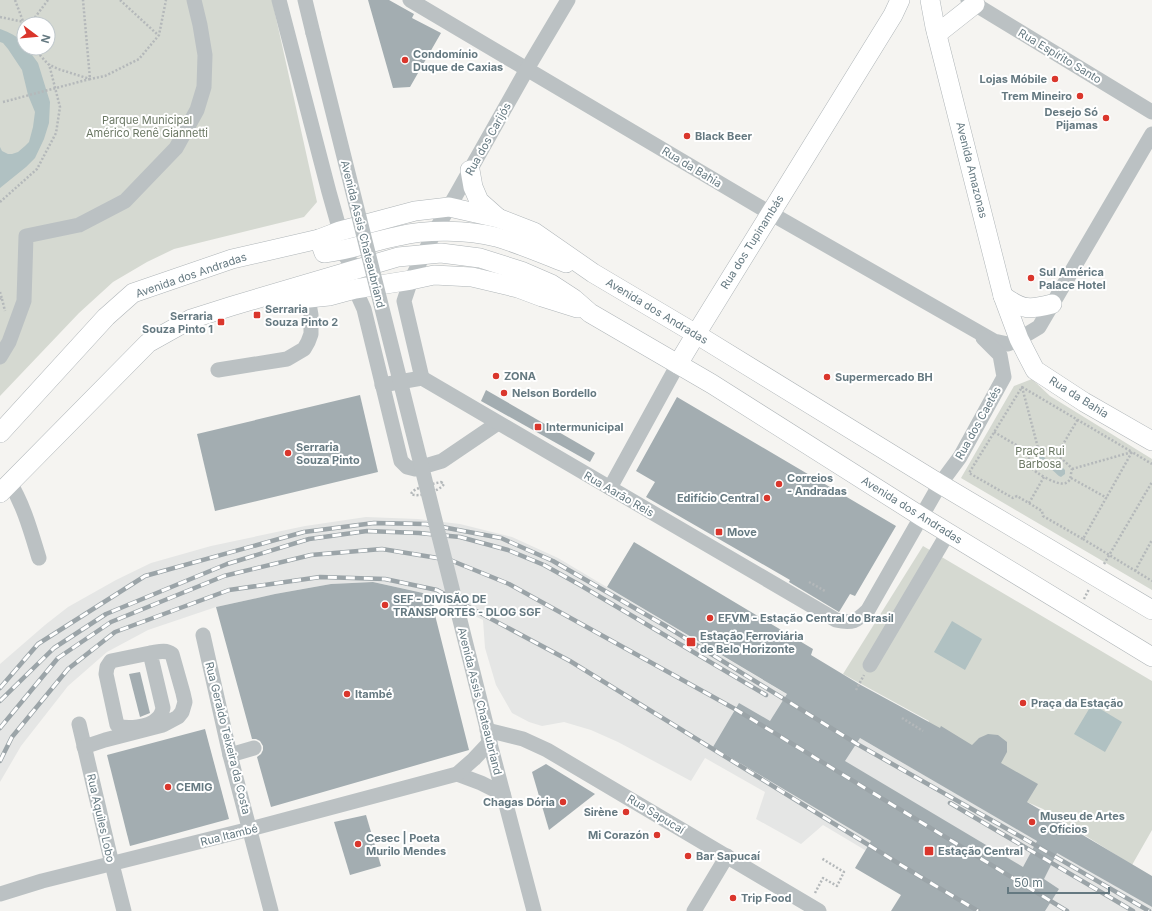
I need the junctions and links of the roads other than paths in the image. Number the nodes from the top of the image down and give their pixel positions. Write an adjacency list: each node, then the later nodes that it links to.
1 (194, 0): 33 (street)
2 (279, 0): 17 (street, Avenida Assis Chateaubriand)
3 (305, 0): 54 (street, Avenida Assis Chateaubriand, bridge)
4 (410, 0): 10 (street, Rua da Bahia)
5 (568, 0): 10 (street, Rua dos Carijós)
6 (900, 0): 15 (main road, Rua dos Tupinambás)
7 (930, 0): 9 (main road, Avenida Amazonas)
8 (972, 2): 9 (main road); 11 (street, Rua Espírito Santo)
9 (937, 34): 25 (main road, Avenida Amazonas)
10 (527, 69): 13 (street, Rua dos Carijós); 15 (street, Rua da Bahia)
11 (1152, 112)
12 (1152, 134): 27 (street)
13 (470, 170): 14 (street, Rua dos Carijós); 16 (main road)
14 (450, 207): 16 (main road, Avenida dos Andradas); 17 (main road, Avenida dos Andradas); 18 (street, Rua dos Carijós)
15 (770, 213): 30 (street, Rua da Bahia); 31 (main road, Rua dos Tupinambás)
16 (498, 218): 22 (main road, Avenida dos Andradas)
17 (340, 231): 19 (main road, Avenida dos Andradas)
18 (436, 232): 19 (main road, Avenida dos Andradas); 20 (street, Rua dos Carijós); 22 (main road, Avenida dos Andradas)
19 (328, 248): 21 (main road); 39 (main road, Avenida dos Andradas)
20 (424, 255): 21 (main road, Avenida dos Andradas); 23 (street, Rua dos Carijós); 29 (main road, Avenida dos Andradas)
21 (350, 271): 24 (main road); 28 (main road, Avenida dos Andradas)
22 (593, 273): 31 (main road, Avenida dos Andradas)
23 (411, 280): 24 (main road, Avenida dos Andradas); 29 (main road, Avenida dos Andradas); 36 (street)
24 (355, 289): 26 (main road, Avenida dos Andradas); 37 (street, Avenida Assis Chateaubriand)
25 (1003, 296): 27 (main road); 32 (main road, Avenida Amazonas)
26 (308, 298): 28 (main road, Avenida dos Andradas); 35 (street)
27 (1052, 304): 32 (street)
28 (232, 306): 42 (main road, Avenida dos Andradas)
29 (590, 312): 34 (main road, Avenida dos Andradas)
30 (975, 331): 32 (street); 41 (street, Rua dos Caetés)
31 (696, 334): 34 (main road, Rua dos Tupinambás); 41 (main road, Avenida dos Andradas)
32 (1020, 339): 40 (main road, Rua da Bahia)
33 (0, 357)
34 (678, 364): 43 (street, Rua dos Tupinambás); 44 (main road, Avenida dos Andradas)
35 (218, 370)
36 (422, 378): 37 (street); 38 (street, Rua Aarão Reis)
37 (382, 385): 38 (street, Avenida Assis Chateaubriand)
38 (498, 423): 43 (street, Rua Aarão Reis)
39 (0, 433)
40 (1152, 442)
41 (940, 484): 44 (street, Rua dos Caetés); 47 (main road, Avenida dos Andradas)
42 (5, 488): 46 (street)
43 (610, 488): 48 (street, Rua Aarão Reis)
44 (922, 517): 45 (main road, Avenida dos Andradas); 48 (street, Rua dos Caetés)
45 (948, 533): 51 (main road, Avenida dos Andradas); 52 (street)
46 (39, 558)
47 (1152, 610)
48 (854, 622)
49 (203, 635): 57 (street, Rua Geraldo Teixeira da Costa)
50 (150, 653): 50 (street); 55 (street)
51 (1152, 656)
52 (870, 664)
53 (79, 724): 55 (street, Rua Aquiles Lobo)
54 (488, 734): 58 (street, Rua Itambé); 59 (street, Avenida Assis Chateaubriand); 61 (street, Rua Sapucaí)
55 (84, 748): 62 (street, Rua Aquiles Lobo)
56 (254, 748): 57 (street)
57 (230, 755): 60 (street, Rua Geraldo Teixeira da Costa)
58 (457, 774): 59 (street); 60 (street, Rua Itambé)
59 (503, 794): 67 (street, Avenida Assis Chateaubriand)
60 (250, 830): 62 (street, Rua Itambé); 66 (street, Rua Geraldo Teixeira da Costa)
61 (727, 856): 64 (street, Rua Sapucaí); 68 (street)
62 (112, 864): 63 (street, Rua Itambé); 65 (street, Rua Aquiles Lobo)
63 (0, 894)
64 (814, 908)
65 (124, 911)
66 (271, 911)
67 (534, 911)
68 (694, 911)

